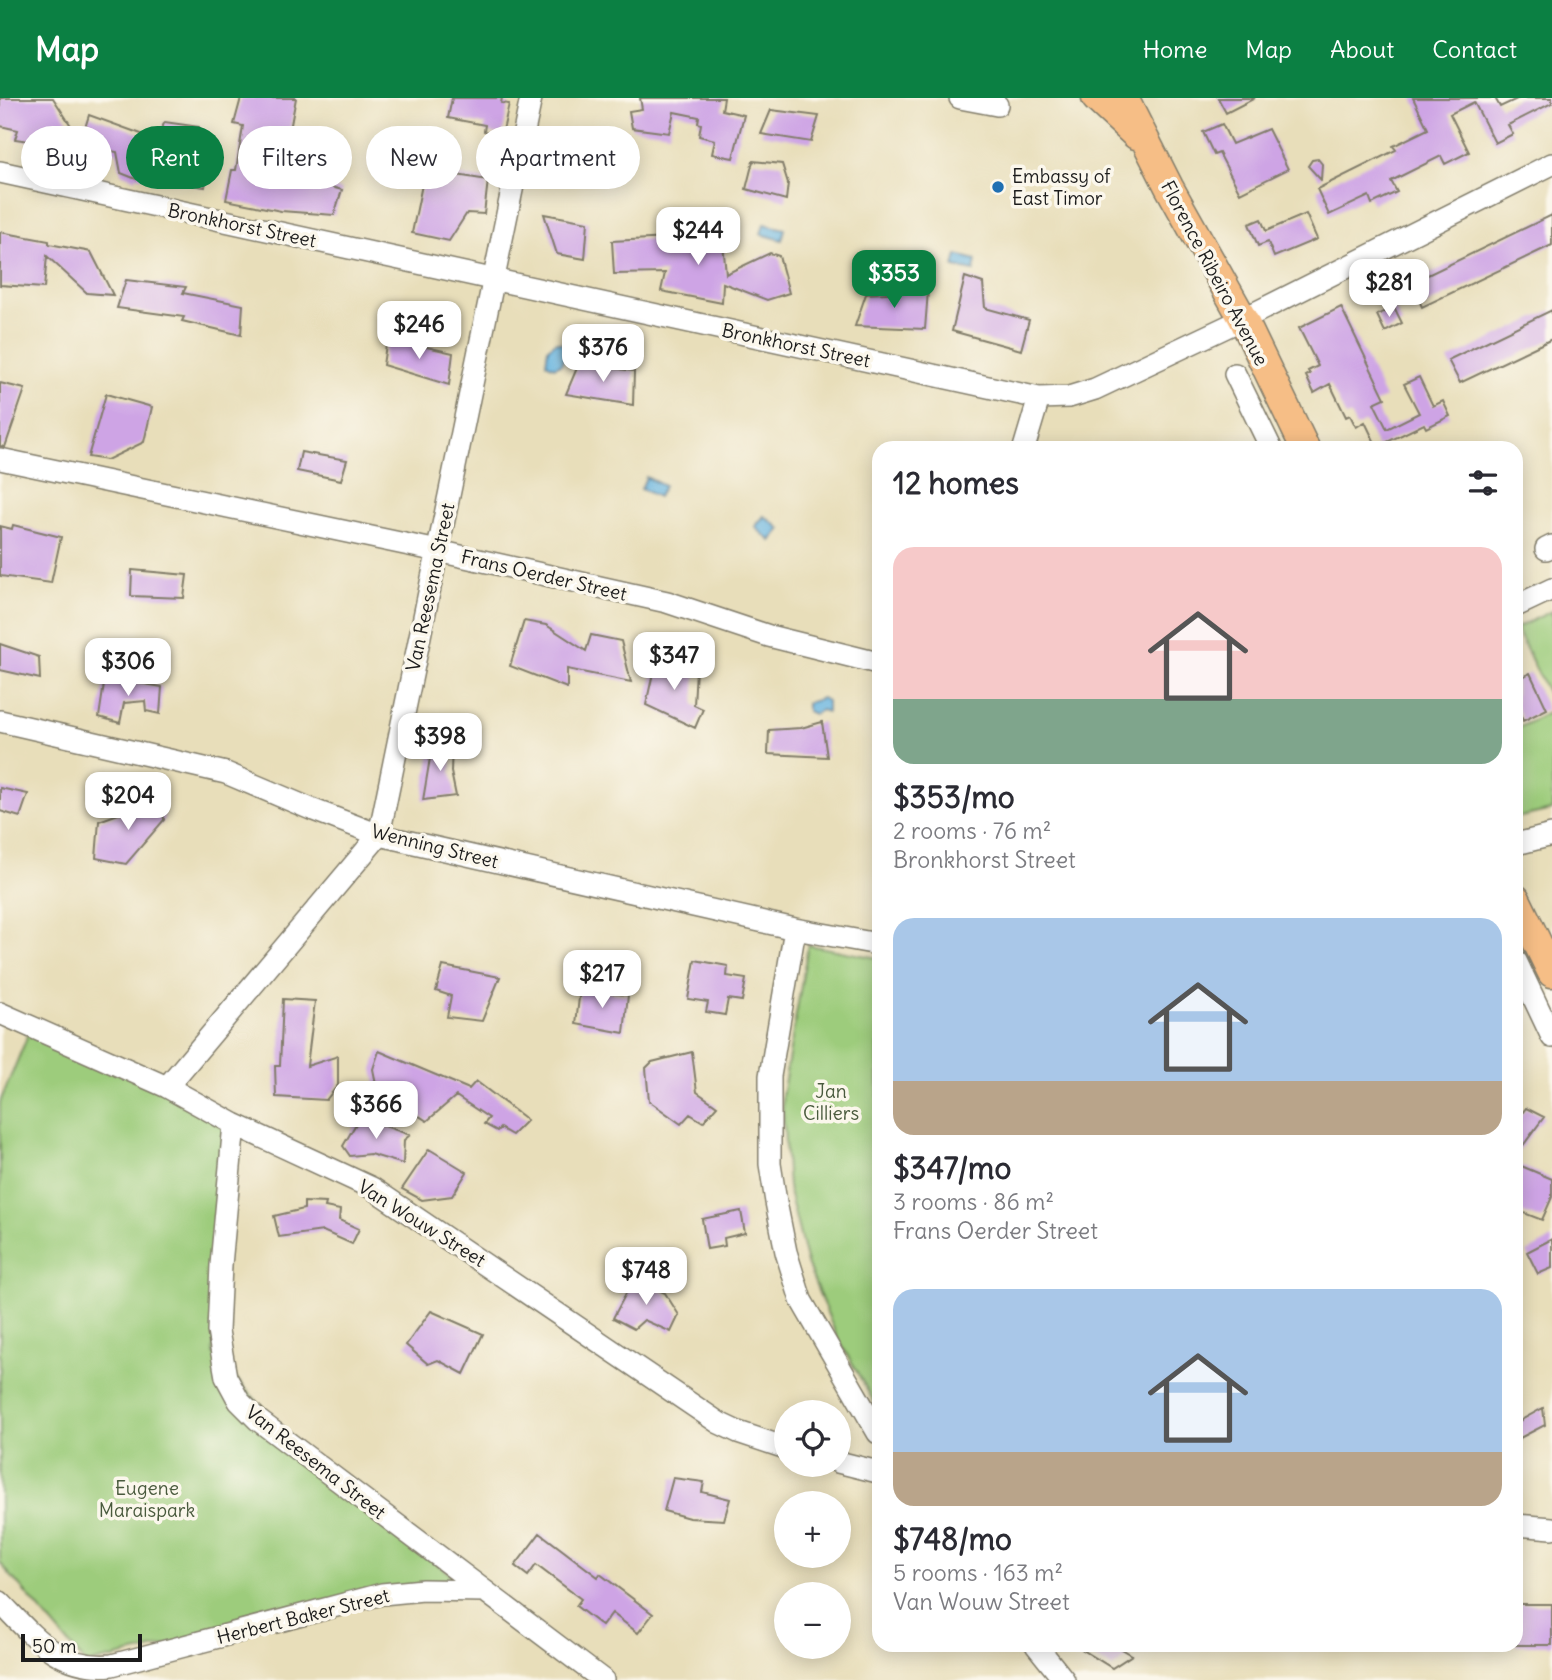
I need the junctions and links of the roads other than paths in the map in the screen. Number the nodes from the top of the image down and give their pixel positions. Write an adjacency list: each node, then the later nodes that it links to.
1 (531, 98): 9 (street, Van Reesema Street)
2 (960, 98): 5 (street)
3 (1096, 98): 6 (main road)
4 (1124, 98): 6 (main road, Florence Ribeiro Avenue)
5 (997, 105)
6 (1147, 144): 10 (main road, Florence Ribeiro Avenue)
7 (1552, 164): 10 (street, Bronkhorst Street)
8 (0, 172): 9 (street, Bronkhorst Street)
9 (494, 279): 12 (street, Bronkhorst Street); 17 (street, Van Reesema Street)
10 (1243, 319): 12 (street, Bronkhorst Street); 15 (main road, Florence Ribeiro Avenue)
11 (1235, 374): 14 (street)
12 (1039, 398): 13 (street)
13 (1026, 441)
14 (1268, 441)
15 (1303, 441)
16 (0, 458): 17 (street, Frans Oerder Street)
17 (438, 551): 20 (street, Frans Oerder Street); 22 (street, Van Reesema Street)
18 (1552, 589): 19 (street)
19 (1523, 603)
20 (872, 662)
21 (0, 722): 22 (street, Wenning Street)
22 (379, 835): 26 (street, Wenning Street); 32 (street, Van Reesema Street)
23 (1552, 835): 24 (street)
24 (1523, 842)
25 (1523, 913): 28 (main road)
26 (795, 929): 27 (street, Wenning Street); 34 (street)
27 (872, 943)
28 (1552, 973)
29 (1523, 976): 31 (street)
30 (0, 1013): 32 (street, Van Wouw Street)
31 (1552, 1037)
32 (167, 1087): 33 (street, Van Wouw Street)
33 (234, 1124): 35 (street, Van Wouw Street); 40 (street, Van Reesema Street)
34 (872, 1423)
35 (774, 1444)
36 (851, 1465): 37 (street)
37 (872, 1470)
38 (1523, 1526): 39 (street)
39 (1552, 1528)
40 (485, 1591): 41 (street, Herbert Baker Street); 43 (street)
41 (0, 1602)
42 (1042, 1652): 44 (street)
43 (603, 1680)
44 (1064, 1680)

